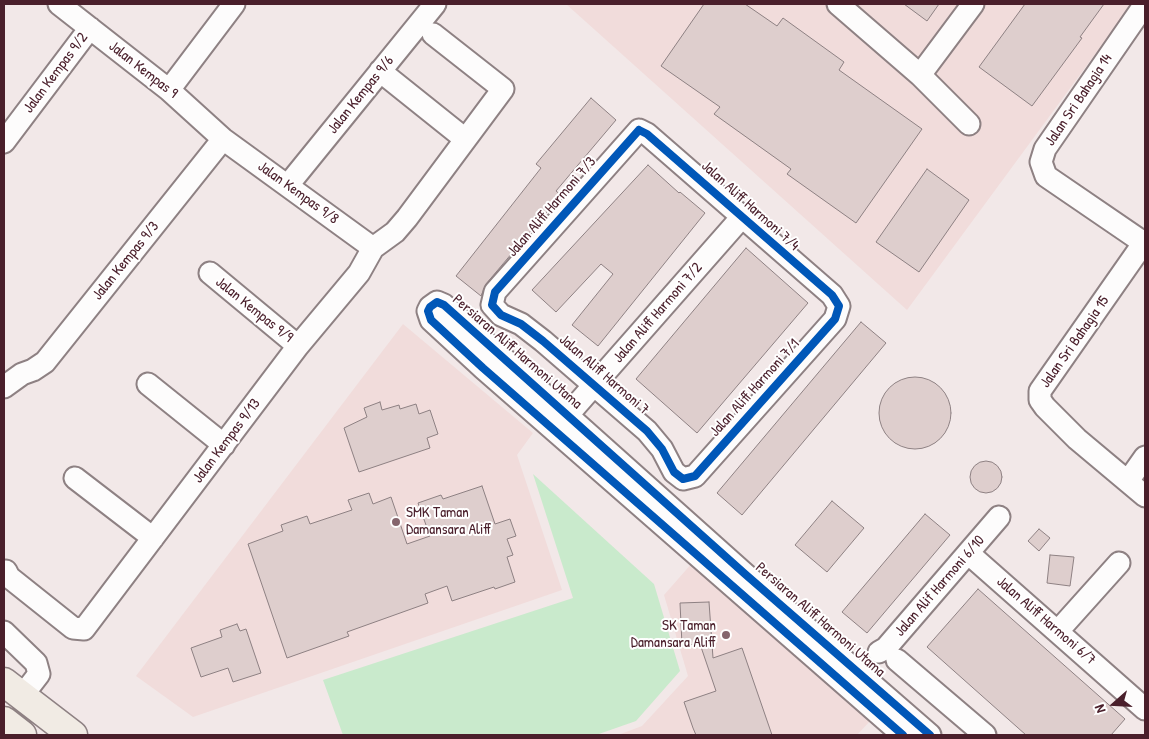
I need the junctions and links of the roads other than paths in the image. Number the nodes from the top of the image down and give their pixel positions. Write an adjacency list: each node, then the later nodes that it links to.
1 (59, 4): 7 (street, Jalan Kempas 9)
2 (234, 4): 11 (street)
3 (435, 4): 9 (street, Jalan Kempas 9/6)
4 (838, 4): 10 (street)
5 (973, 4): 10 (street)
6 (1145, 4): 19 (street, Jalan Sri Bahagia 14)
7 (90, 28): 11 (street, Jalan Kempas 9); 16 (street, Jalan Kempas 9/2)
8 (433, 34): 15 (street)
9 (380, 71): 15 (street); 17 (street, Jalan Kempas 9/6)
10 (920, 75): 12 (street)
11 (169, 90): 14 (street, Jalan Kempas 9)
12 (968, 124)
13 (639, 130): 18 (street, Jalan Aliff Harmoni 7/4); 22 (street, Jalan Aliff Harmoni 7/3)
14 (223, 139): 17 (street, Jalan Kempas 9/8); 25 (street, Jalan Kempas 9/3)
15 (465, 139): 20 (street)
16 (4, 142)
17 (288, 185): 20 (street, Jalan Kempas 9/8)
18 (741, 218): 23 (street, Jalan Aliff Harmoni 7/4); 27 (street, Jalan Aliff Harmoni 7/2)
19 (1145, 242): 34 (street, Jalan Sri Bahagia 15)
20 (373, 248): 24 (street, Jalan Kempas 9/13)
21 (210, 273): 24 (street, Jalan Kempas 9/9)
22 (492, 305): 27 (street, Jalan Aliff Harmoni 7)
23 (839, 306): 33 (street, Jalan Aliff Harmoni 7/1)
24 (298, 346): 30 (street, Jalan Kempas 9/13)
25 (13, 371): 28 (street, Jalan Kempas 9/3)
26 (148, 384): 30 (street)
27 (595, 385): 29 (street, Jalan Aliff Harmoni 7/2); 33 (street, Jalan Aliff Harmoni 7)
28 (4, 387)
29 (562, 422): 29 (street, Persiaran Aliff Harmoni Utama); 48 (street, Persiaran Aliff Harmoni Utama); 49 (street, Persiaran Aliff Harmoni Utama)
30 (224, 445): 37 (street, Jalan Kempas 9/13)
31 (1145, 457): 34 (street)
32 (75, 478): 37 (street)
33 (683, 480)
34 (1128, 482): 35 (street, Jalan Sri Bahagia 15)
35 (1145, 496)
36 (999, 517): 38 (street, Jalan Alif Harmoni 6/10)
37 (153, 538): 40 (street, Jalan Kempas 9/13)
38 (968, 553): 41 (street, Jalan Aliff Harmoni 6/7); 50 (street, Jalan Alif Harmoni 6/10)
39 (1119, 563): 41 (street)
40 (6, 571)
41 (1058, 631): 44 (street, Jalan Aliff Harmoni 6/7)
42 (4, 632): 43 (street)
43 (13, 689): 47 (highway)
44 (1145, 709)
45 (4, 722): 46 (highway)
46 (22, 735)
47 (73, 735)
48 (903, 735)
49 (930, 735)
50 (985, 735)

